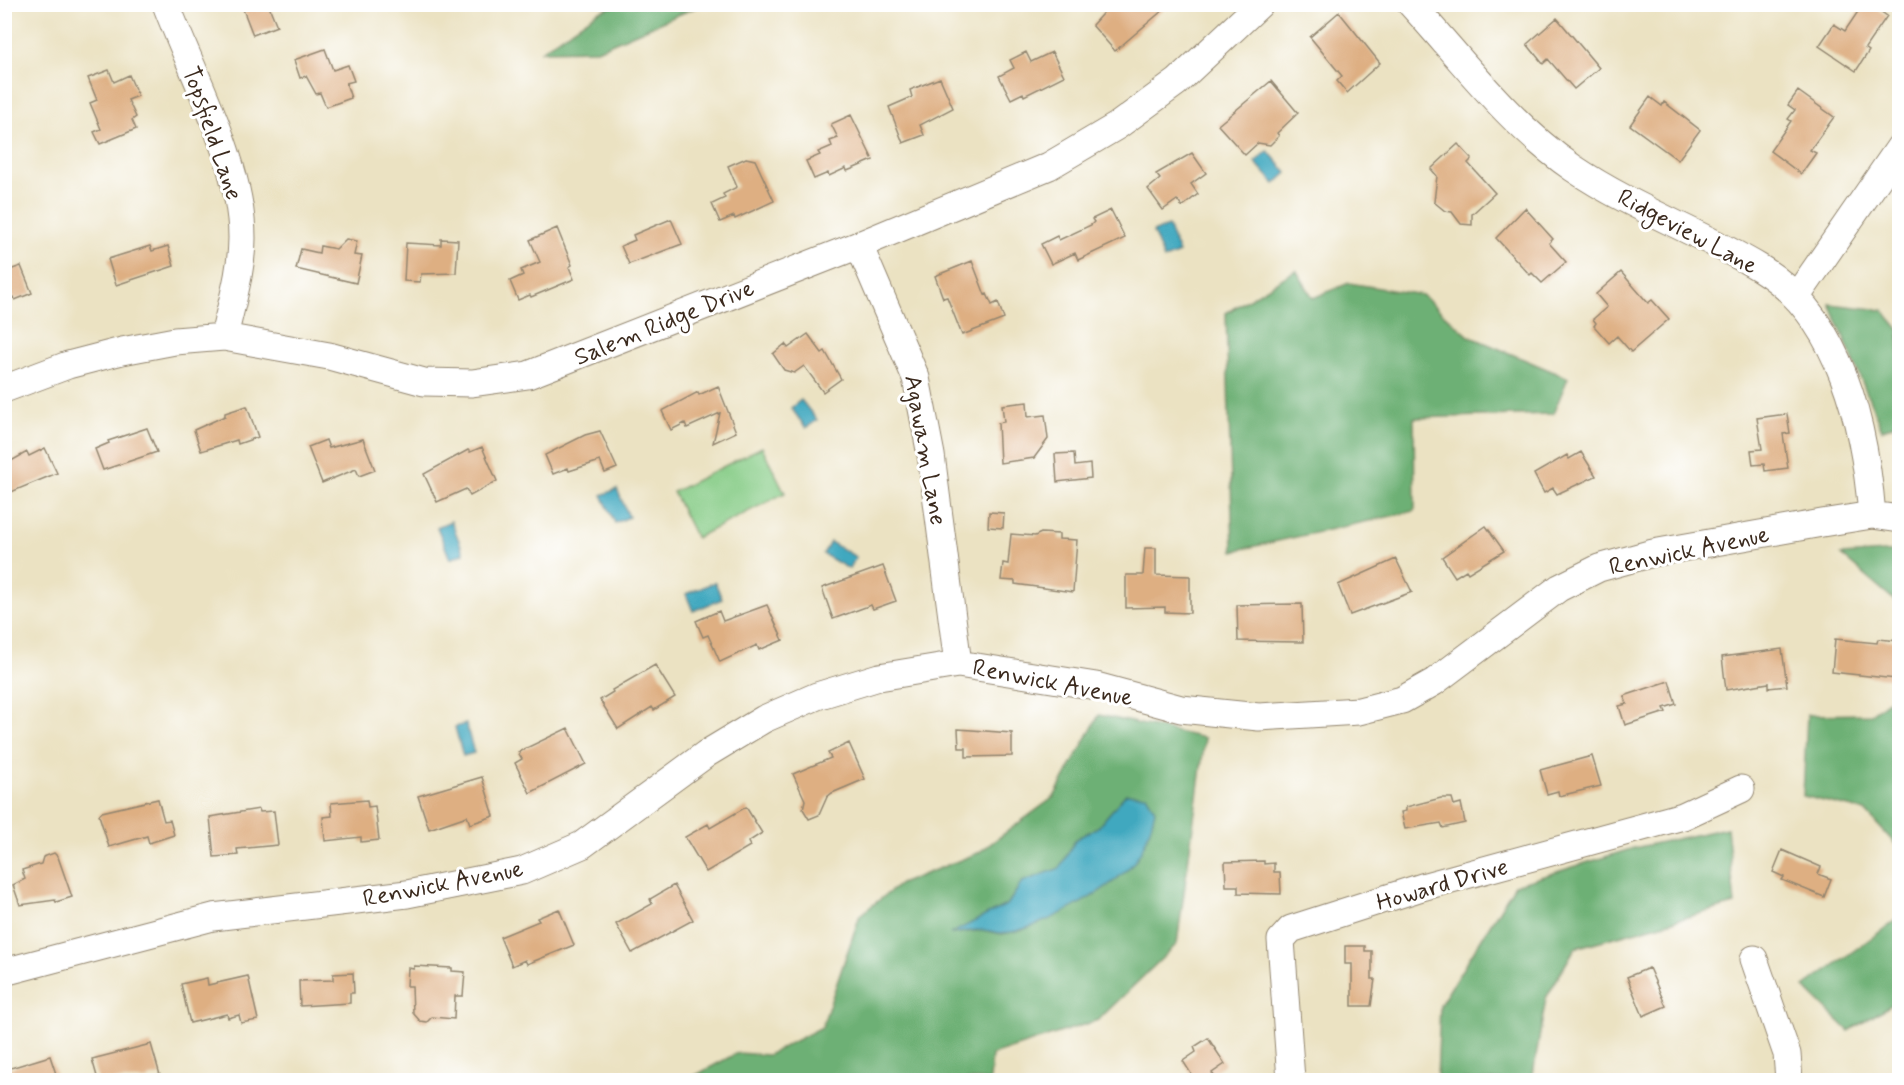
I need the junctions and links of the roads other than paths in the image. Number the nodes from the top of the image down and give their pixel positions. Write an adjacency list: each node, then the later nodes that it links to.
1 (166, 4): 7 (street, Topsfield Lane)
2 (1260, 4): 5 (street, Salem Ridge Drive)
3 (1411, 4): 6 (street, Ridgeview Lane)
4 (1899, 147): 6 (street)
5 (859, 245): 7 (street, Salem Ridge Drive); 11 (street, Agawam Lane)
6 (1797, 296): 9 (street, Ridgeview Lane)
7 (224, 337): 8 (street, Salem Ridge Drive)
8 (4, 389)
9 (1872, 515): 10 (street, Renwick Avenue); 11 (street, Renwick Avenue)
10 (1899, 519)
11 (958, 664): 14 (street, Renwick Avenue)
12 (1741, 789): 15 (street, Howard Drive)
13 (1754, 959): 16 (street)
14 (4, 972)
15 (1291, 1080)
16 (1789, 1080)

